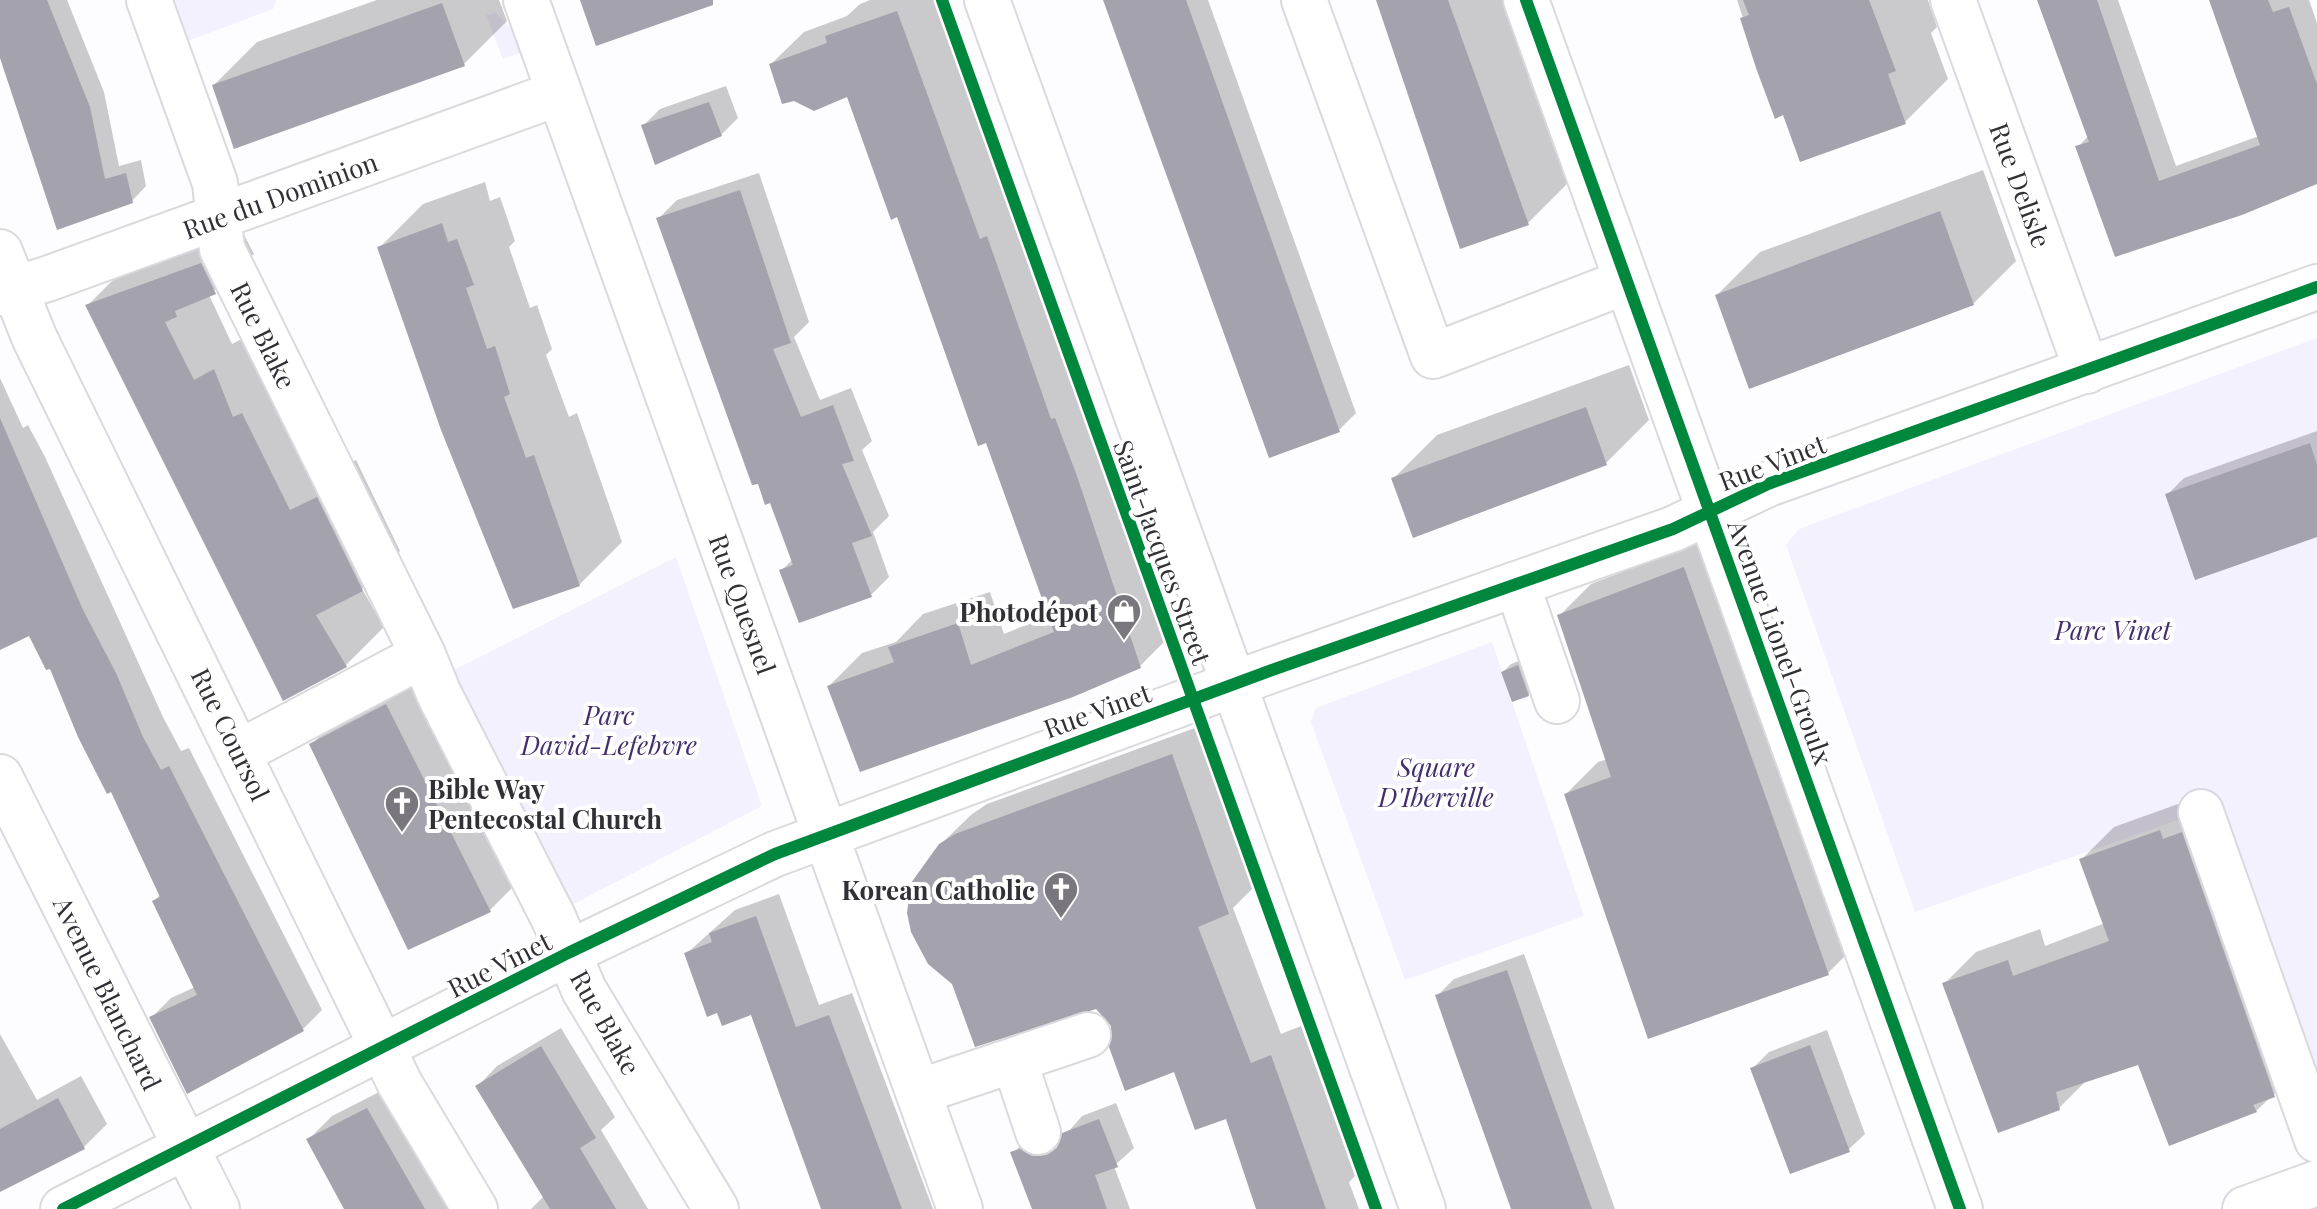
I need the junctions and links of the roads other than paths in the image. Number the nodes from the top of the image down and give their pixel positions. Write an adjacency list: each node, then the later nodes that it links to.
1 (149, 0): 8 (street, Rue Blake)
2 (526, 0): 7 (street, Rue Quesnel)
3 (987, 0): 16 (street, Saint-Jacques Street)
4 (1304, 0): 10 (street)
5 (1526, 0): 10 (street, Avenue Lionel-Groulx)
6 (1953, 0): 12 (street, Rue Delisle)
7 (559, 93): 8 (street, Rue du Dominion); 21 (street, Rue Quesnel)
8 (219, 217): 9 (street, Rue du Dominion); 15 (street, Rue Blake)
9 (4, 278): 18 (street, Rue Coursol)
10 (1627, 281): 13 (street, Avenue Lionel-Groulx)
11 (2317, 287): 12 (street, Rue Vinet)
12 (2087, 371): 13 (street, Rue Vinet)
13 (1711, 510): 14 (street, Rue Vinet); 37 (street, Avenue Lionel-Groulx)
14 (1517, 584): 16 (street, Rue Vinet); 17 (street)
15 (423, 655): 18 (street); 22 (street, Rue Blake)
16 (1235, 684): 21 (street, Rue Vinet); 36 (street, Saint-Jacques Street)
17 (1557, 701)
18 (240, 752): 24 (street, Rue Coursol)
19 (0, 777): 29 (street, Avenue Blanchard)
20 (2201, 812): 28 (street)
21 (826, 835): 22 (street, Rue Vinet); 26 (street, Rue Quesnel)
22 (568, 953): 24 (street, Rue Vinet); 34 (street, Rue Blake)
23 (1088, 1035): 25 (street)
24 (383, 1047): 29 (street, Rue Vinet); 33 (street, Rue Coursol)
25 (1014, 1060): 26 (street); 27 (street)
26 (918, 1092): 35 (street, Rue Quesnel)
27 (1038, 1132)
28 (2317, 1140)
29 (184, 1148): 31 (street, Rue Vinet); 32 (street, Avenue Blanchard)
30 (2317, 1183): 38 (street)
31 (63, 1209)
32 (217, 1209)
33 (475, 1209)
34 (716, 1209)
35 (960, 1209)
36 (1423, 1209)
37 (1960, 1209)
38 (2245, 1209)

